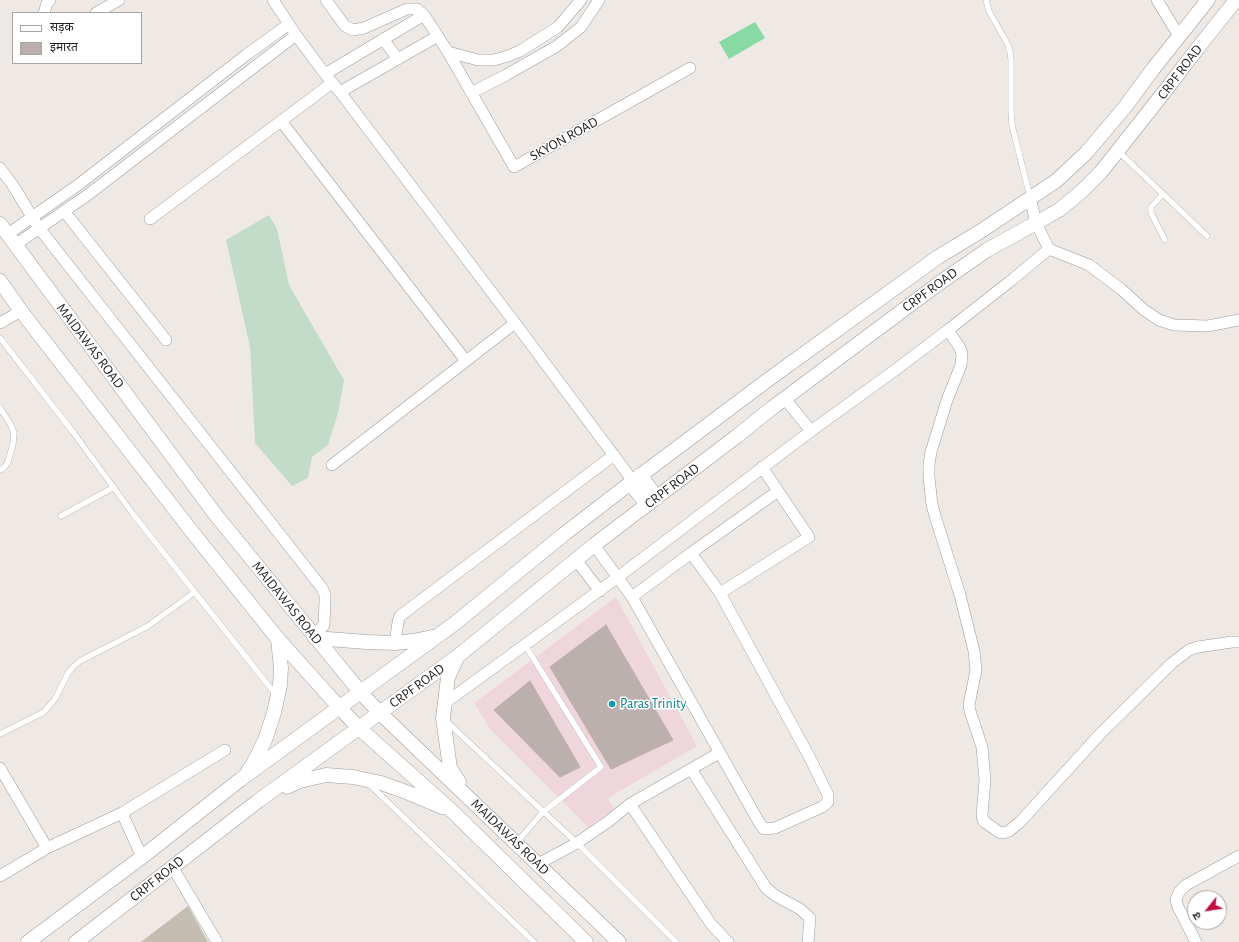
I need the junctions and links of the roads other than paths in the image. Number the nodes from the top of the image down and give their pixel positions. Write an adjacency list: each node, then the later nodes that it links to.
1 (50, 0): 11 (street)
2 (119, 0): 12 (street)
3 (273, 0): 14 (street)
4 (326, 0): 13 (street)
5 (581, 0): 19 (street)
6 (600, 0): 25 (street)
7 (986, 0): 32 (lane)
8 (1157, 0): 17 (street)
9 (1208, 0): 17 (street)
10 (1236, 0): 27 (street, CRPF ROAD)
11 (44, 12)
12 (98, 12)
13 (424, 15): 16 (street, SKYON ROAD); 18 (street)
14 (289, 24): 15 (street); 29 (street)
15 (296, 35): 22 (street); 30 (street)
16 (438, 36): 19 (street, SKYON ROAD); 20 (street)
17 (1179, 36): 32 (street)
18 (383, 39): 20 (street); 22 (street)
19 (448, 52): 25 (street, SKYON ROAD)
20 (398, 59): 24 (street)
21 (690, 68): 25 (street, SKYON ROAD)
22 (325, 74): 23 (street)
23 (332, 83): 24 (street); 26 (street)
24 (340, 92): 46 (street)
25 (471, 93)
26 (281, 121): 35 (street); 50 (street)
27 (1118, 150): 31 (lane); 36 (street, CRPF ROAD)
28 (0, 168): 34 (street)
29 (78, 184): 30 (street); 34 (street)
30 (89, 194): 33 (street)
31 (1163, 194): 39 (lane); 40 (lane)
32 (1030, 197): 36 (street); 58 (street)
33 (64, 211): 37 (street); 49 (street)
34 (32, 217): 37 (street); 38 (street)
35 (150, 219)
36 (1036, 223): 41 (street); 51 (street, CRPF ROAD)
37 (39, 228): 38 (street); 72 (street)
38 (8, 235): 72 (street, MAIDAWAS ROAD)
39 (1207, 236)
40 (1165, 240)
41 (1049, 249): 44 (street); 47 (street)
42 (0, 281): 43 (street, MAIDAWAS ROAD)
43 (21, 311): 45 (street); 73 (street, MAIDAWAS ROAD)
44 (1239, 320)
45 (0, 322)
46 (515, 323): 50 (street); 54 (street)
47 (948, 330): 53 (street); 74 (street)
48 (0, 338): 59 (lane)
49 (166, 340)
50 (466, 361): 55 (street)
51 (785, 399): 53 (street); 61 (street, CRPF ROAD)
52 (0, 408): 57 (lane)
53 (811, 430): 56 (street)
54 (614, 455): 58 (street); 75 (street)
55 (332, 465)
56 (762, 467): 60 (street); 66 (street)
57 (0, 470)
58 (634, 480): 61 (street); 71 (street)
59 (114, 487): 62 (lane); 68 (lane)
60 (778, 491): 64 (street); 69 (street)
61 (652, 501): 63 (street, CRPF ROAD)
62 (61, 516)
63 (594, 545): 65 (street, CRPF ROAD); 66 (street)
64 (691, 553): 69 (street); 70 (street)
65 (576, 560): 67 (street); 77 (street, CRPF ROAD)
66 (618, 577): 67 (street); 70 (street)
67 (600, 590): 76 (street)
68 (195, 592): 79 (lane); 85 (lane)
69 (720, 593): 87 (street)
70 (632, 597): 87 (street)
71 (437, 636): 75 (street); 78 (street)
72 (315, 637): 75 (street); 78 (street, MAIDAWAS ROAD)
73 (278, 639): 79 (street); 81 (street, MAIDAWAS ROAD)
74 (1239, 642)
75 (395, 643)
76 (525, 645): 80 (street); 96 (lane)
77 (458, 656): 80 (street); 82 (street, CRPF ROAD)
78 (361, 693): 81 (street); 82 (street, MAIDAWAS ROAD)
79 (277, 697): 90 (street)
80 (445, 703): 83 (street)
81 (339, 707): 84 (street, MAIDAWAS ROAD); 90 (street)
82 (380, 713): 84 (street, CRPF ROAD); 92 (street, MAIDAWAS ROAD)
83 (443, 718): 92 (street); 96 (lane)
84 (359, 728): 93 (street, CRPF ROAD); 95 (street, MAIDAWAS ROAD)
85 (0, 734)
86 (226, 750): 97 (street)
87 (719, 753): 89 (street)
88 (0, 768): 100 (street)
89 (691, 769): 94 (street); 114 (street)
90 (241, 779): 102 (street)
91 (364, 780): 93 (street); 95 (street); 109 (lane)
92 (469, 798): 98 (street, MAIDAWAS ROAD)
93 (258, 801): 104 (street, CRPF ROAD)
94 (630, 804): 99 (street); 113 (street)
95 (452, 811): 110 (street, MAIDAWAS ROAD)
96 (543, 812): 98 (lane); 99 (lane)
97 (122, 813): 100 (street); 102 (street)
98 (516, 843): 103 (street, MAIDAWAS ROAD)
99 (577, 844): 103 (street); 112 (lane)
100 (47, 848): 105 (street)
101 (1239, 856): 115 (street)
102 (142, 857): 106 (street)
103 (538, 864): 111 (street, MAIDAWAS ROAD)
104 (173, 868): 107 (street, CRPF ROAD); 108 (street)
105 (0, 876)
106 (28, 942)
107 (76, 942)
108 (216, 942)
109 (534, 942)
110 (586, 942)
111 (619, 942)
112 (676, 942)
113 (728, 942)
114 (808, 942)
115 (1196, 942)

